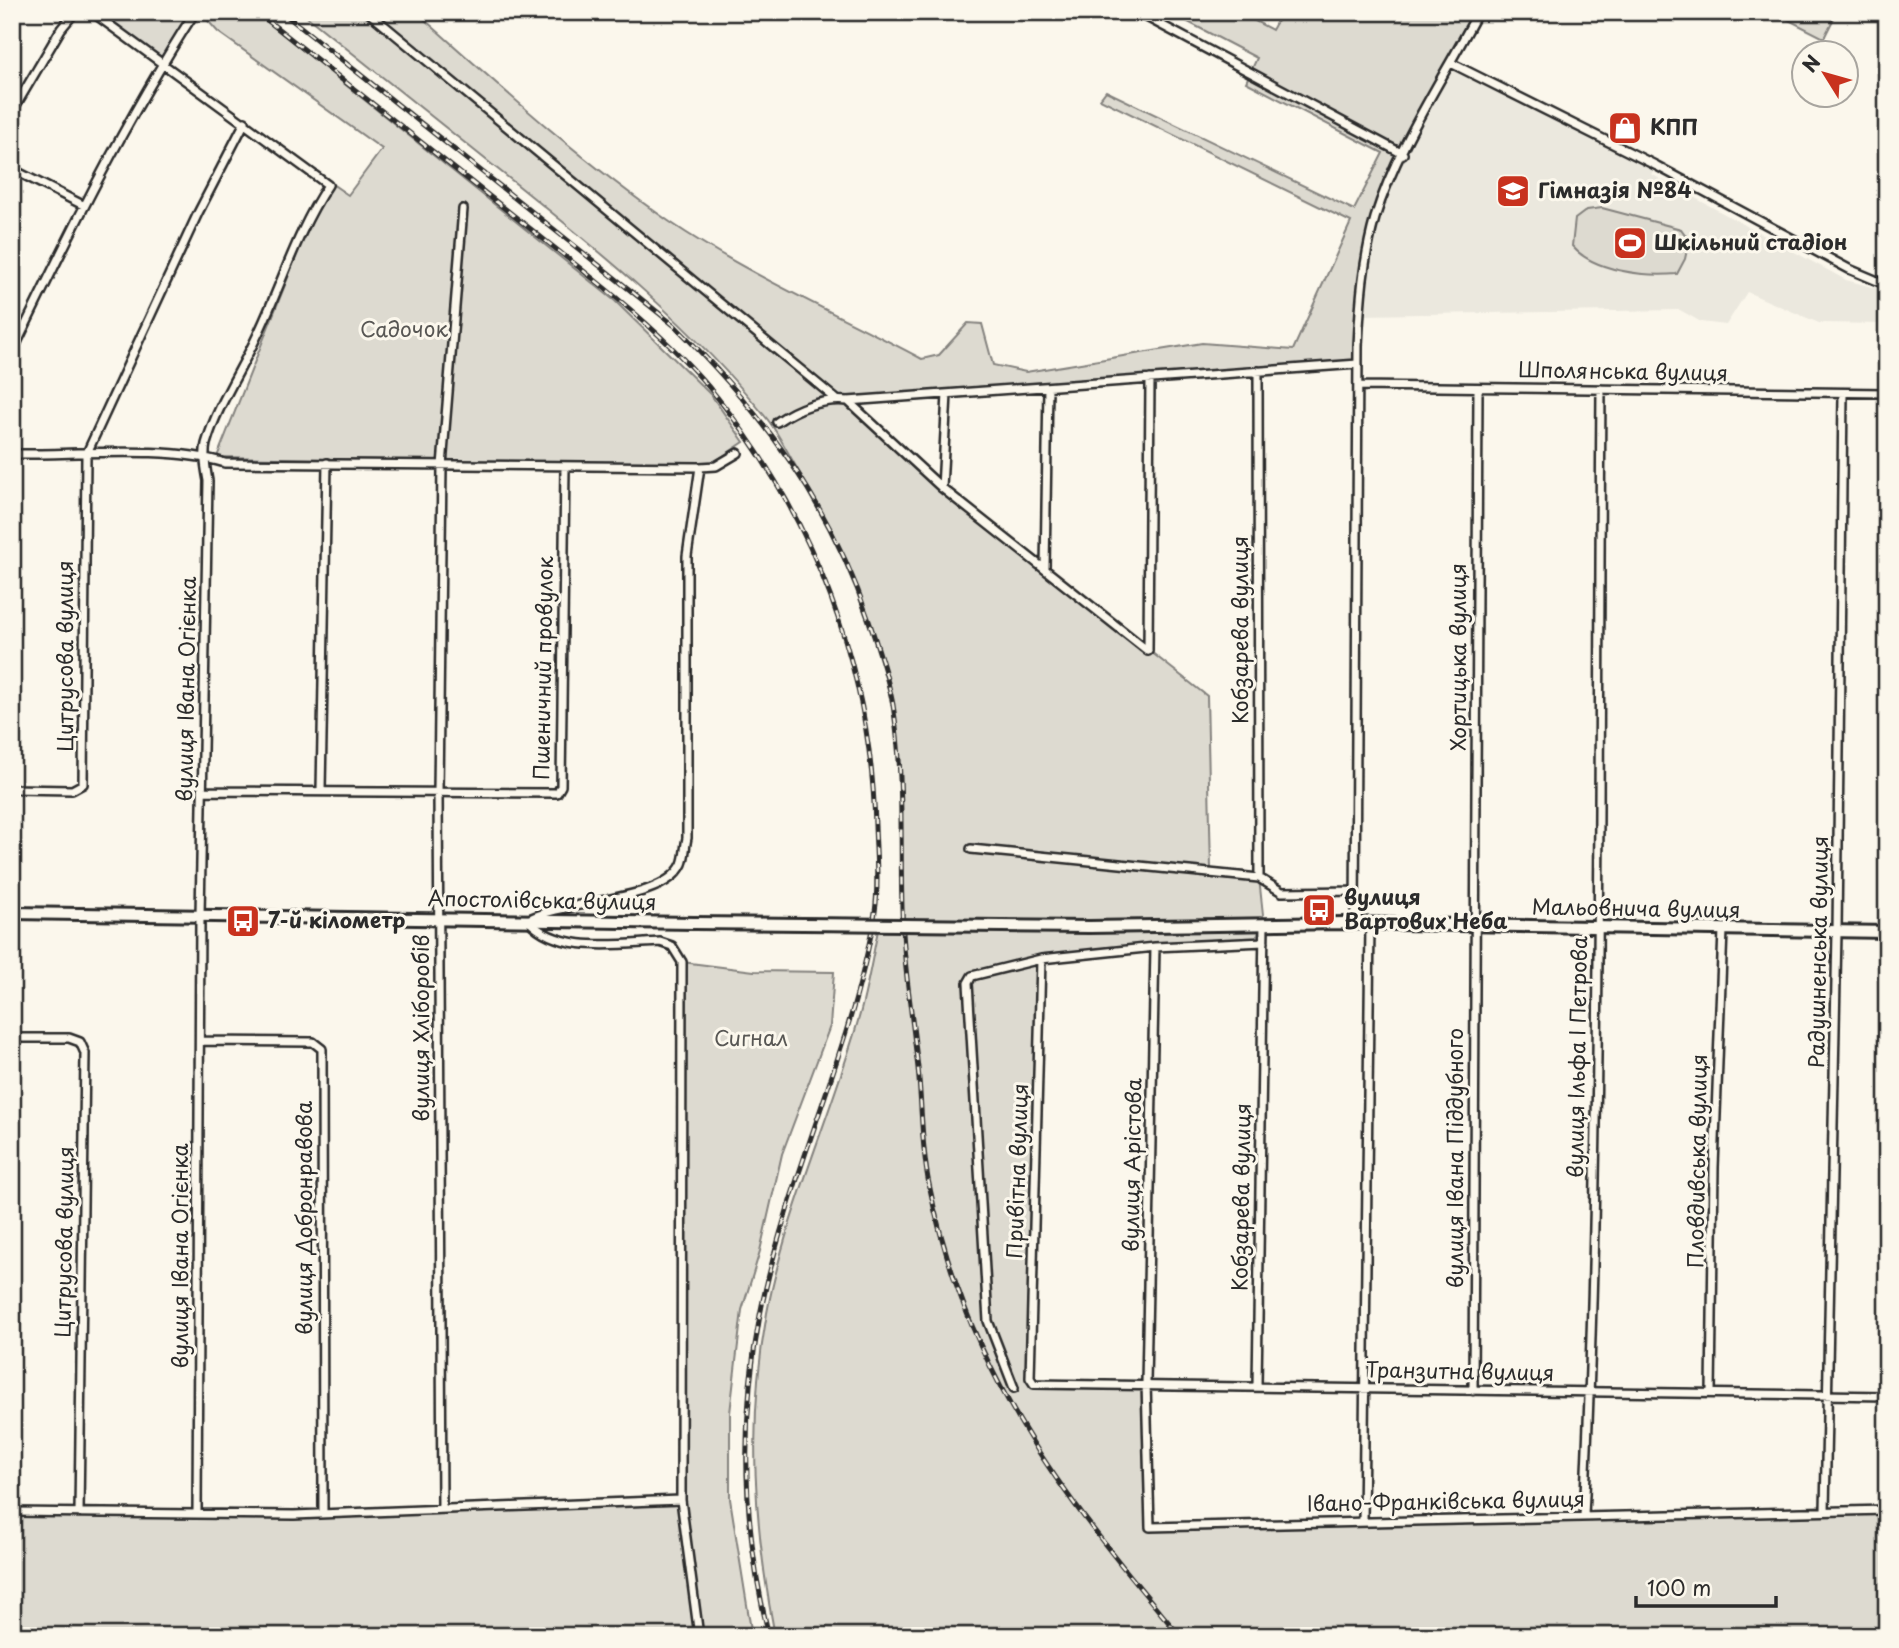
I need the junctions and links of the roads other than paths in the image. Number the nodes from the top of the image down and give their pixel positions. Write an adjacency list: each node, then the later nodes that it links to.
1 (75, 12): 9 (street)
2 (92, 12): 8 (street, вулиця Івана Огієнка)
3 (195, 12): 8 (street)
4 (368, 12): 27 (street)
5 (1137, 12): 11 (street)
6 (1478, 12): 7 (street)
7 (1451, 63): 11 (street); 15 (street)
8 (162, 64): 10 (street, вулиця Івана Огієнка); 13 (street)
9 (12, 112)
10 (245, 122): 32 (street); 33 (street, вулиця Івана Огієнка)
11 (1403, 154): 17 (street)
12 (12, 169): 13 (street)
13 (83, 205): 16 (street)
14 (463, 209): 35 (street, вулиця Хліборобів)
15 (1887, 285)
16 (12, 353)
17 (1358, 364): 18 (street); 20 (street)
18 (1258, 371): 19 (street); 45 (street, Кобзарева вулиця)
19 (1150, 379): 21 (street); 39 (street)
20 (1359, 386): 22 (street, Шполянська вулиця); 46 (street)
21 (1048, 387): 26 (street); 39 (street)
22 (1478, 388): 23 (street, Шполянська вулиця); 54 (street, Хортицька вулиця)
23 (1601, 389): 24 (street, Шполянська вулиця); 55 (street, вулиця Ільфа І Петрова)
24 (1843, 393): 25 (street, Шполянська вулиця); 57 (street, Радушненська вулиця)
25 (1887, 393)
26 (947, 394): 28 (street); 38 (street)
27 (836, 400): 28 (street); 29 (street)
28 (848, 401): 38 (street)
29 (777, 422)
30 (738, 453): 37 (street)
31 (12, 454): 32 (street)
32 (86, 455): 33 (street); 40 (street, Цитрусова вулиця)
33 (204, 456): 34 (street); 42 (street, вулиця Івана Огієнка)
34 (327, 463): 35 (street); 41 (street)
35 (442, 466): 36 (street); 43 (street, вулиця Хліборобів)
36 (565, 467): 37 (street); 43 (street, Пшеничний провулок)
37 (700, 467): 50 (street)
38 (942, 488): 39 (street)
39 (1045, 568)
40 (12, 789)
41 (321, 790): 42 (street); 43 (street)
42 (203, 791): 48 (street, вулиця Івана Огієнка)
43 (438, 792): 49 (street, вулиця Хліборобів)
44 (971, 849): 45 (street)
45 (1259, 878): 46 (street)
46 (1354, 891): 51 (street)
47 (12, 913): 48 (street, Апостолівська вулиця)
48 (200, 915): 49 (street, Апостолівська вулиця); 63 (street, вулиця Івана Огієнка)
49 (440, 919): 50 (street, Апостолівська вулиця); 75 (street, вулиця Хліборобів)
50 (528, 920): 52 (street, Апостолівська вулиця, bridge); 74 (street)
51 (1355, 923): 52 (street, Мальовнича вулиця); 53 (street, Мальовнича вулиця)
52 (1264, 924): 59 (street, Кобзарева вулиця)
53 (1370, 924): 54 (street, Мальовнича вулиця); 68 (street)
54 (1474, 926): 55 (street, Мальовнича вулиця); 69 (street, вулиця Івана Піддубного)
55 (1597, 929): 56 (street, Мальовнича вулиця); 70 (street, вулиця Ільфа І Петрова)
56 (1723, 930): 57 (street, Мальовнича вулиця); 71 (street, Пловдивська вулиця)
57 (1838, 932): 58 (street, Мальовнича вулиця); 72 (street, Радушненська вулиця)
58 (1887, 932)
59 (1264, 942): 60 (street); 66 (street, Кобзарева вулиця)
60 (1156, 947): 61 (street); 64 (street, вулиця Арістова)
61 (1041, 959): 65 (street, Привітна вулиця); 67 (street)
62 (12, 1038): 79 (street, Цитрусова вулиця)
63 (200, 1041): 80 (street, вулиця Добронравова); 81 (street, вулиця Івана Огієнка)
64 (1146, 1383): 65 (street, Транзитна вулиця); 66 (street, Транзитна вулиця); 83 (street, Івано-Франківська вулиця)
65 (1034, 1384)
66 (1257, 1386): 68 (street, Транзитна вулиця)
67 (1013, 1388)
68 (1365, 1388): 69 (street, Транзитна вулиця); 83 (street)
69 (1473, 1391): 70 (street, Транзитна вулиця)
70 (1590, 1391): 71 (street, Транзитна вулиця); 82 (street, вулиця Ільфа І Петрова)
71 (1711, 1393): 72 (street, Транзитна вулиця)
72 (1828, 1395): 73 (street, Транзитна вулиця); 77 (street, Радушненська вулиця)
73 (1887, 1396)
74 (681, 1500): 75 (street); 84 (street)
75 (442, 1507): 80 (street)
76 (1887, 1510): 77 (street, Івано-Франківська вулиця)
77 (1825, 1511): 82 (street, Івано-Франківська вулиця)
78 (12, 1512): 79 (street)
79 (79, 1513): 81 (street)
80 (323, 1513): 81 (street)
81 (197, 1514)
82 (1584, 1516): 83 (street, Івано-Франківська вулиця)
83 (1363, 1522)
84 (699, 1636)

